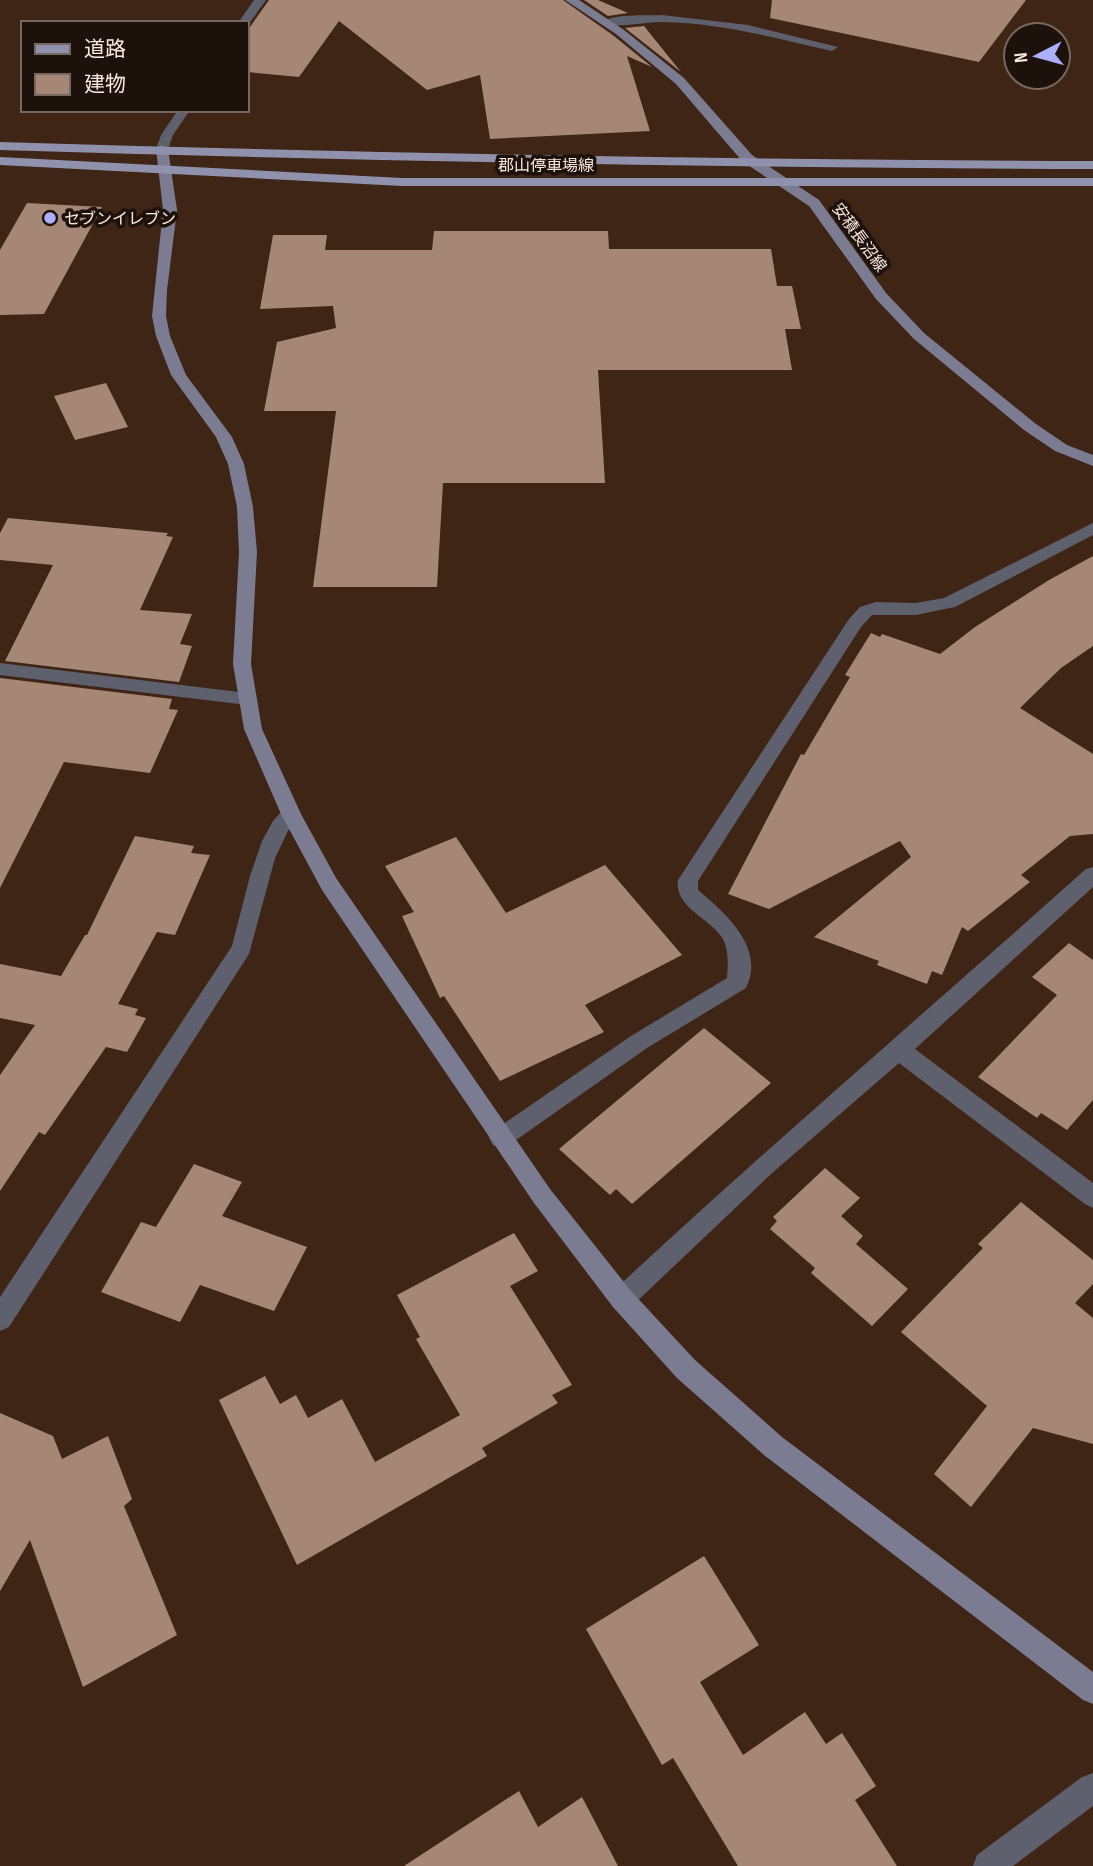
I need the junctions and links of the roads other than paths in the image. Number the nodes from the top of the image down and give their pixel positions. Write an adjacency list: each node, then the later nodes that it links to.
1 (260, 0): 3 (street)
2 (571, 0): 4 (street, 安積長沼線)
3 (245, 21)
4 (605, 23): 5 (street); 10 (street, 安積長沼線)
5 (832, 47)
6 (183, 112): 8 (street)
7 (0, 146): 8 (main road, 郡山停車場線)
8 (163, 159): 9 (main road, 郡山停車場線); 10 (main road, 郡山停車場線); 12 (main road, 郡山停車場線); 17 (street)
9 (0, 161)
10 (757, 164): 11 (main road, 郡山停車場線); 12 (street, 安積長沼線)
11 (1093, 165)
12 (784, 181): 13 (main road, 郡山停車場線); 14 (street, 安積長沼線)
13 (1093, 182)
14 (1093, 461)
15 (1093, 528): 21 (street)
16 (0, 669): 17 (street)
17 (247, 699): 18 (street)
18 (290, 814): 21 (street); 24 (street)
19 (1090, 884): 20 (street)
20 (900, 1050): 22 (street); 23 (street)
21 (501, 1138): 23 (street)
22 (1093, 1197)
23 (622, 1299): 25 (street)
24 (0, 1319)
25 (1093, 1690)
26 (1093, 1788): 27 (street)
27 (988, 1866)

